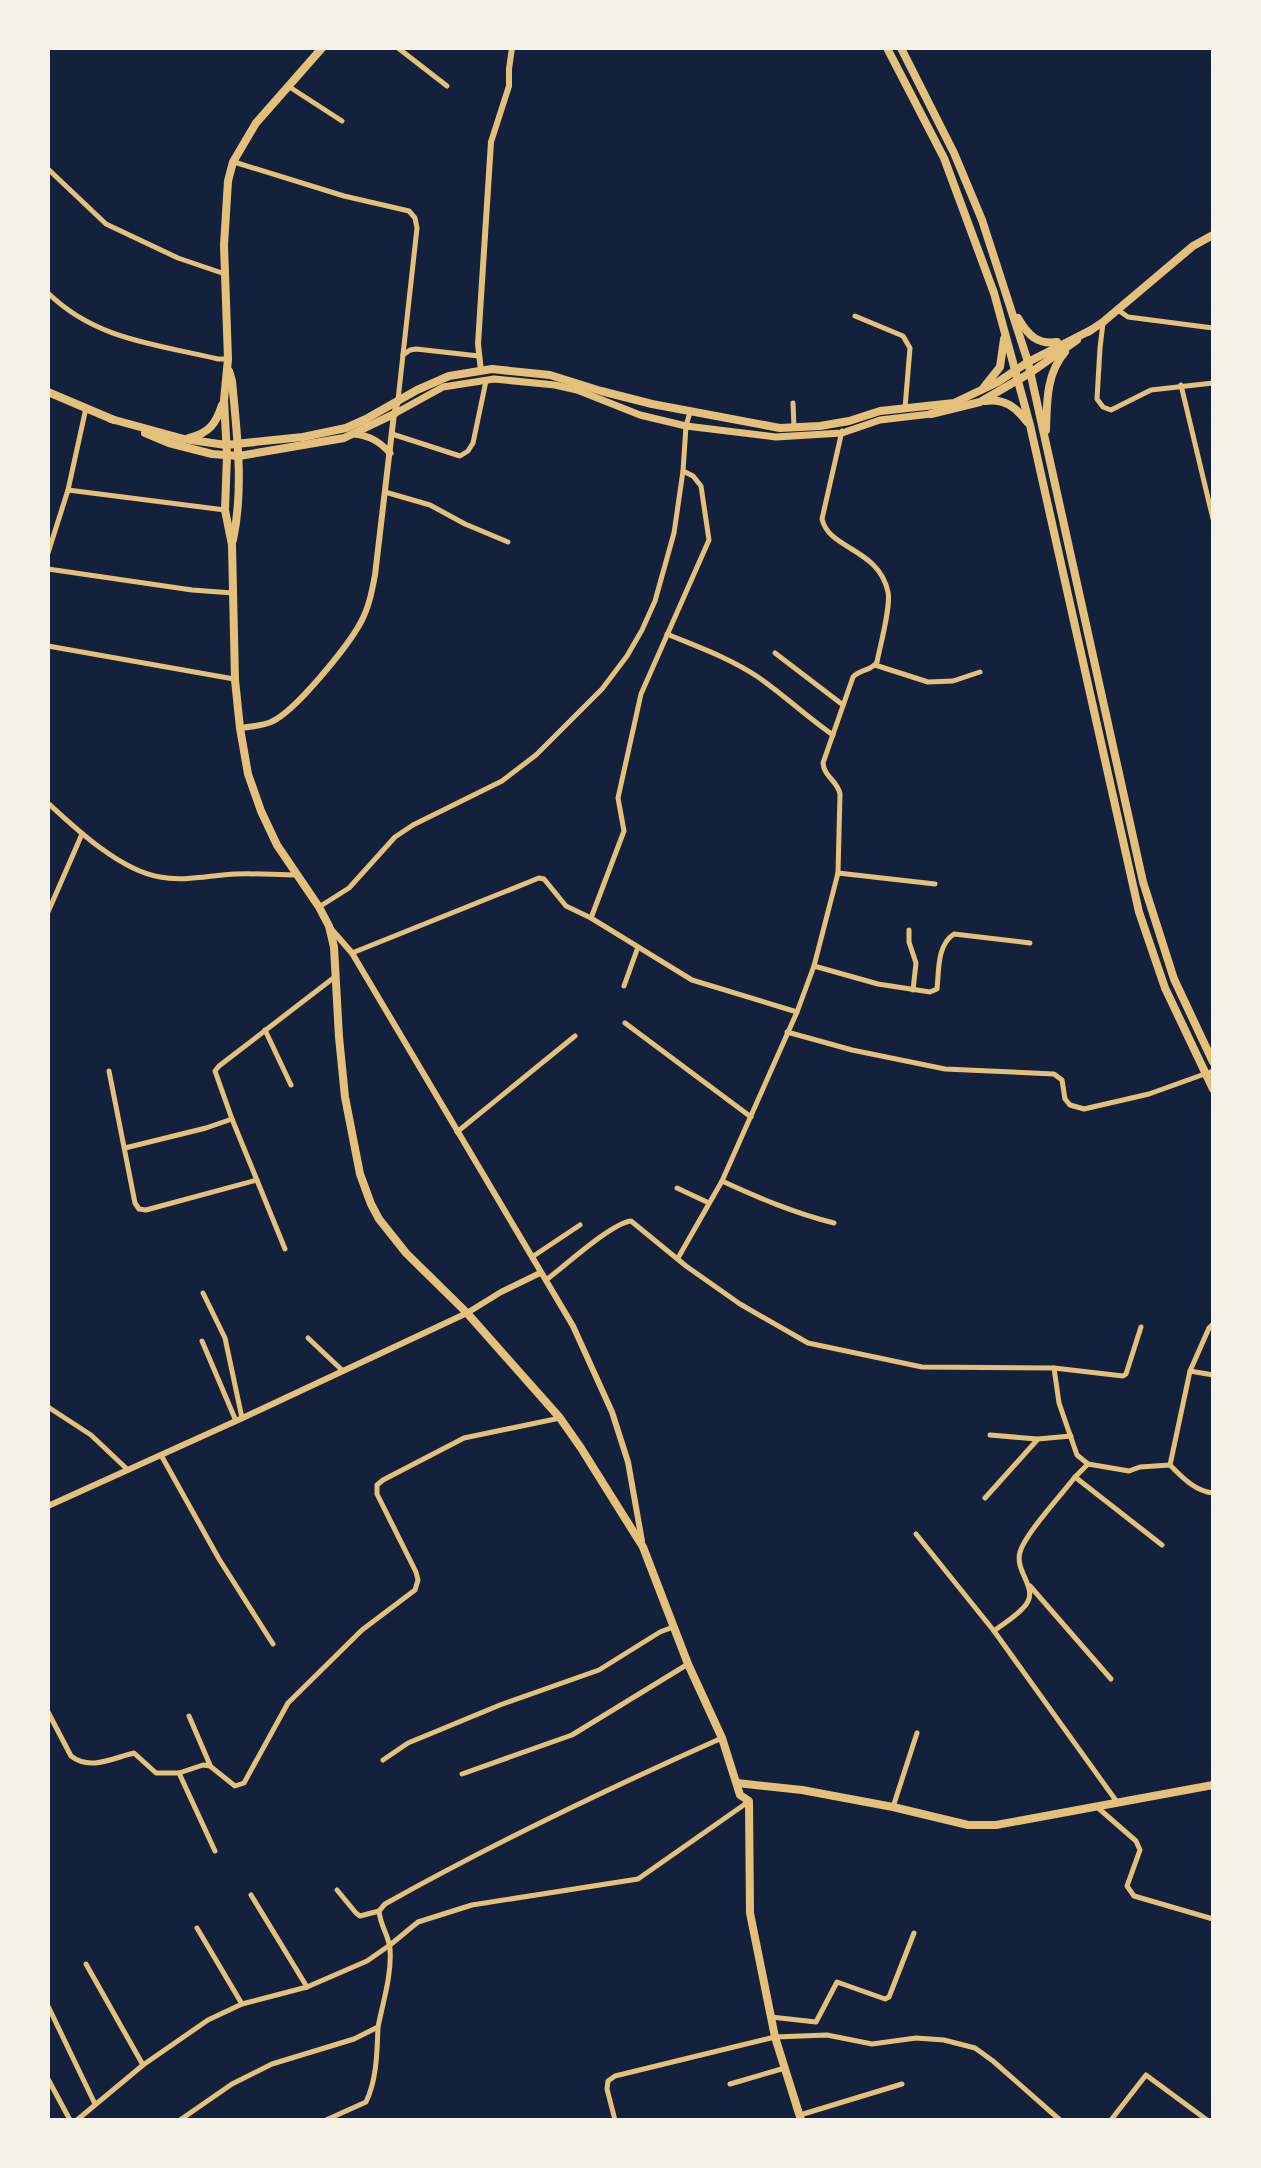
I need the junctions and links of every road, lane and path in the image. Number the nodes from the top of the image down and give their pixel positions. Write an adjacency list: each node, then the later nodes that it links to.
1 (322, 48): 6 (main road)
2 (398, 48): 7 (street)
3 (512, 48): 22 (street)
4 (887, 48): 19 (main road)
5 (901, 48): 14 (main road)
6 (287, 86): 8 (street); 9 (main road)
7 (447, 86)
8 (342, 121)
9 (233, 162): 12 (main road); 21 (street)
10 (48, 169): 12 (street)
11 (1213, 235): 15 (main road)
12 (225, 274): 23 (main road)
13 (48, 293): 23 (street)
14 (1010, 304): 20 (main road); 24 (main road)
15 (1118, 310): 17 (main road); 18 (street)
16 (855, 316): 38 (street)
17 (1103, 322): 20 (main road); 31 (street)
18 (1213, 328)
19 (1004, 330): 25 (main road); 33 (main road)
20 (1070, 342): 24 (main road); 27 (main road); 52 (main road)
21 (403, 356): 22 (street); 35 (street)
22 (479, 356): 26 (street)
23 (228, 362): 34 (main road); 51 (main road)
24 (1028, 362): 25 (main road); 27 (main road)
25 (1015, 369): 29 (main road); 33 (main road)
26 (481, 371): 35 (main road); 39 (main road)
27 (1030, 373): 29 (main road); 52 (main road)
28 (487, 380): 40 (main road); 45 (main road); 49 (street)
29 (1018, 380): 33 (main road); 44 (main road)
30 (1213, 383): 31 (street)
31 (1181, 385): 61 (street)
32 (48, 392): 37 (main road)
33 (975, 399): 38 (main road); 41 (main road); 44 (main road)
34 (224, 400): 50 (main road); 53 (main road)
35 (398, 401): 40 (street); 51 (main road)
36 (793, 403): 46 (street)
37 (86, 408): 42 (main road); 58 (street)
38 (905, 408): 43 (main road)
39 (690, 412): 45 (street); 46 (main road)
40 (394, 414): 48 (main road); 49 (street)
41 (931, 414): 47 (main road)
42 (111, 419): 50 (main road); 55 (main road)
43 (841, 423): 46 (main road); 47 (street)
44 (1030, 425): 100 (main road)
45 (686, 426): 47 (main road); 57 (street)
46 (794, 428)
47 (842, 433): 70 (street)
48 (353, 434): 54 (main road); 56 (main road)
49 (392, 434): 54 (street)
50 (184, 439): 53 (main road)
51 (238, 444): 53 (main road); 56 (main road)
52 (1046, 444): 98 (main road)
53 (226, 445): 55 (main road)
54 (390, 453): 59 (street)
55 (227, 455): 56 (main road); 60 (main road)
56 (239, 456): 63 (main road)
57 (683, 471): 67 (street); 81 (street)
58 (68, 490): 60 (street); 64 (street)
59 (385, 492): 62 (street); 74 (street)
60 (225, 510): 63 (main road)
61 (1213, 519)
62 (508, 542)
63 (232, 545): 66 (main road)
64 (48, 553)
65 (48, 569): 66 (street)
66 (234, 593): 72 (main road)
67 (667, 634): 75 (street); 83 (street)
68 (48, 646): 72 (street)
69 (775, 653): 73 (street)
70 (875, 665): 71 (street); 73 (street)
71 (980, 672)
72 (235, 680): 74 (main road)
73 (843, 705): 75 (street)
74 (240, 728): 79 (main road)
75 (833, 735): 78 (street)
76 (48, 803): 77 (street)
77 (82, 834): 79 (street); 82 (street)
78 (838, 873): 80 (street); 89 (street)
79 (298, 875): 81 (main road)
80 (935, 884)
81 (319, 907): 84 (main road)
82 (48, 912)
83 (591, 918): 87 (street); 88 (street)
84 (329, 926): 88 (street); 90 (main road)
85 (909, 930): 92 (street)
86 (1030, 943): 92 (street)
87 (638, 947): 91 (street); 93 (street)
88 (352, 953): 105 (street)
89 (814, 966): 92 (street); 93 (street)
90 (336, 976): 95 (street); 119 (main road)
91 (624, 986)
92 (913, 990)
93 (797, 1012): 96 (street)
94 (625, 1023): 103 (street)
95 (265, 1030): 101 (street); 104 (street)
96 (787, 1032): 100 (street); 103 (street)
97 (575, 1036): 105 (street)
98 (1213, 1062)
99 (109, 1071): 106 (street)
100 (1209, 1073): 102 (main road)
101 (291, 1085)
102 (1213, 1089)
103 (751, 1117): 108 (street)
104 (232, 1119): 106 (street); 107 (street)
105 (457, 1132): 114 (street)
106 (125, 1148): 107 (street)
107 (257, 1180): 113 (street)
108 (722, 1181): 110 (street); 111 (street)
109 (677, 1188): 110 (street)
110 (709, 1203): 115 (street)
111 (834, 1223)
112 (580, 1225): 114 (street)
113 (285, 1249)
114 (531, 1258): 116 (street)
115 (678, 1258): 117 (street); 124 (street)
116 (540, 1273): 117 (street); 119 (street)
117 (545, 1281): 144 (street)
118 (203, 1293): 130 (street)
119 (467, 1313): 125 (street); 129 (main road)
120 (1213, 1324): 126 (street)
121 (1141, 1327): 124 (street)
122 (308, 1338): 125 (street)
123 (202, 1341): 130 (street)
124 (1054, 1368): 132 (street)
125 (343, 1371): 130 (street)
126 (1190, 1371): 127 (street); 136 (street)
127 (1213, 1375)
128 (48, 1407): 137 (street)
129 (560, 1418): 144 (main road); 156 (street)
130 (239, 1420): 134 (street)
131 (990, 1435): 133 (street)
132 (1071, 1436): 133 (street); 135 (street)
133 (1038, 1439): 140 (street)
134 (161, 1455): 137 (street); 148 (street)
135 (1088, 1464): 136 (street); 138 (street)
136 (1170, 1465): 139 (street)
137 (128, 1470): 141 (street)
138 (1075, 1477): 143 (street); 145 (street)
139 (1213, 1493)
140 (985, 1498)
141 (48, 1506)
142 (916, 1534): 147 (street)
143 (1162, 1545)
144 (643, 1547): 146 (main road)
145 (1029, 1585): 147 (street); 150 (street)
146 (673, 1627): 149 (main road); 155 (street)
147 (994, 1631): 162 (street)
148 (273, 1644)
149 (688, 1664): 154 (main road); 158 (street)
150 (1111, 1679)
151 (48, 1712): 157 (street)
152 (189, 1716): 156 (street)
153 (917, 1733): 164 (street)
154 (722, 1738): 159 (main road); 168 (street)
155 (383, 1760)
156 (210, 1766): 157 (street)
157 (179, 1773): 165 (street)
158 (462, 1774)
159 (737, 1783): 161 (main road); 164 (main road)
160 (1213, 1785): 162 (main road)
161 (749, 1801): 172 (street); 177 (main road)
162 (1117, 1802): 163 (main road)
163 (1096, 1806): 164 (main road); 169 (street)
164 (893, 1807)
165 (215, 1851)
166 (337, 1890): 168 (street)
167 (251, 1895): 174 (street)
168 (379, 1911): 172 (street)
169 (1213, 1919)
170 (197, 1928): 175 (street)
171 (914, 1933): 177 (street)
172 (390, 1945): 174 (street); 178 (street)
173 (86, 1964): 180 (street)
174 (307, 1987): 175 (street)
175 (242, 2004): 180 (street)
176 (48, 2006): 185 (street)
177 (770, 2017): 179 (main road)
178 (378, 2027): 189 (street); 190 (street)
179 (775, 2037): 181 (main road); 191 (street); 192 (street)
180 (143, 2065): 185 (street)
181 (785, 2068): 183 (street); 186 (main road)
182 (48, 2079): 187 (street)
183 (730, 2084)
184 (902, 2084): 186 (street)
185 (95, 2104): 188 (street)
186 (800, 2118)
187 (70, 2120)
188 (78, 2120)
189 (180, 2120)
190 (326, 2120)
191 (615, 2120)
192 (1060, 2120)
193 (1111, 2120): 194 (street)
194 (1207, 2120)

